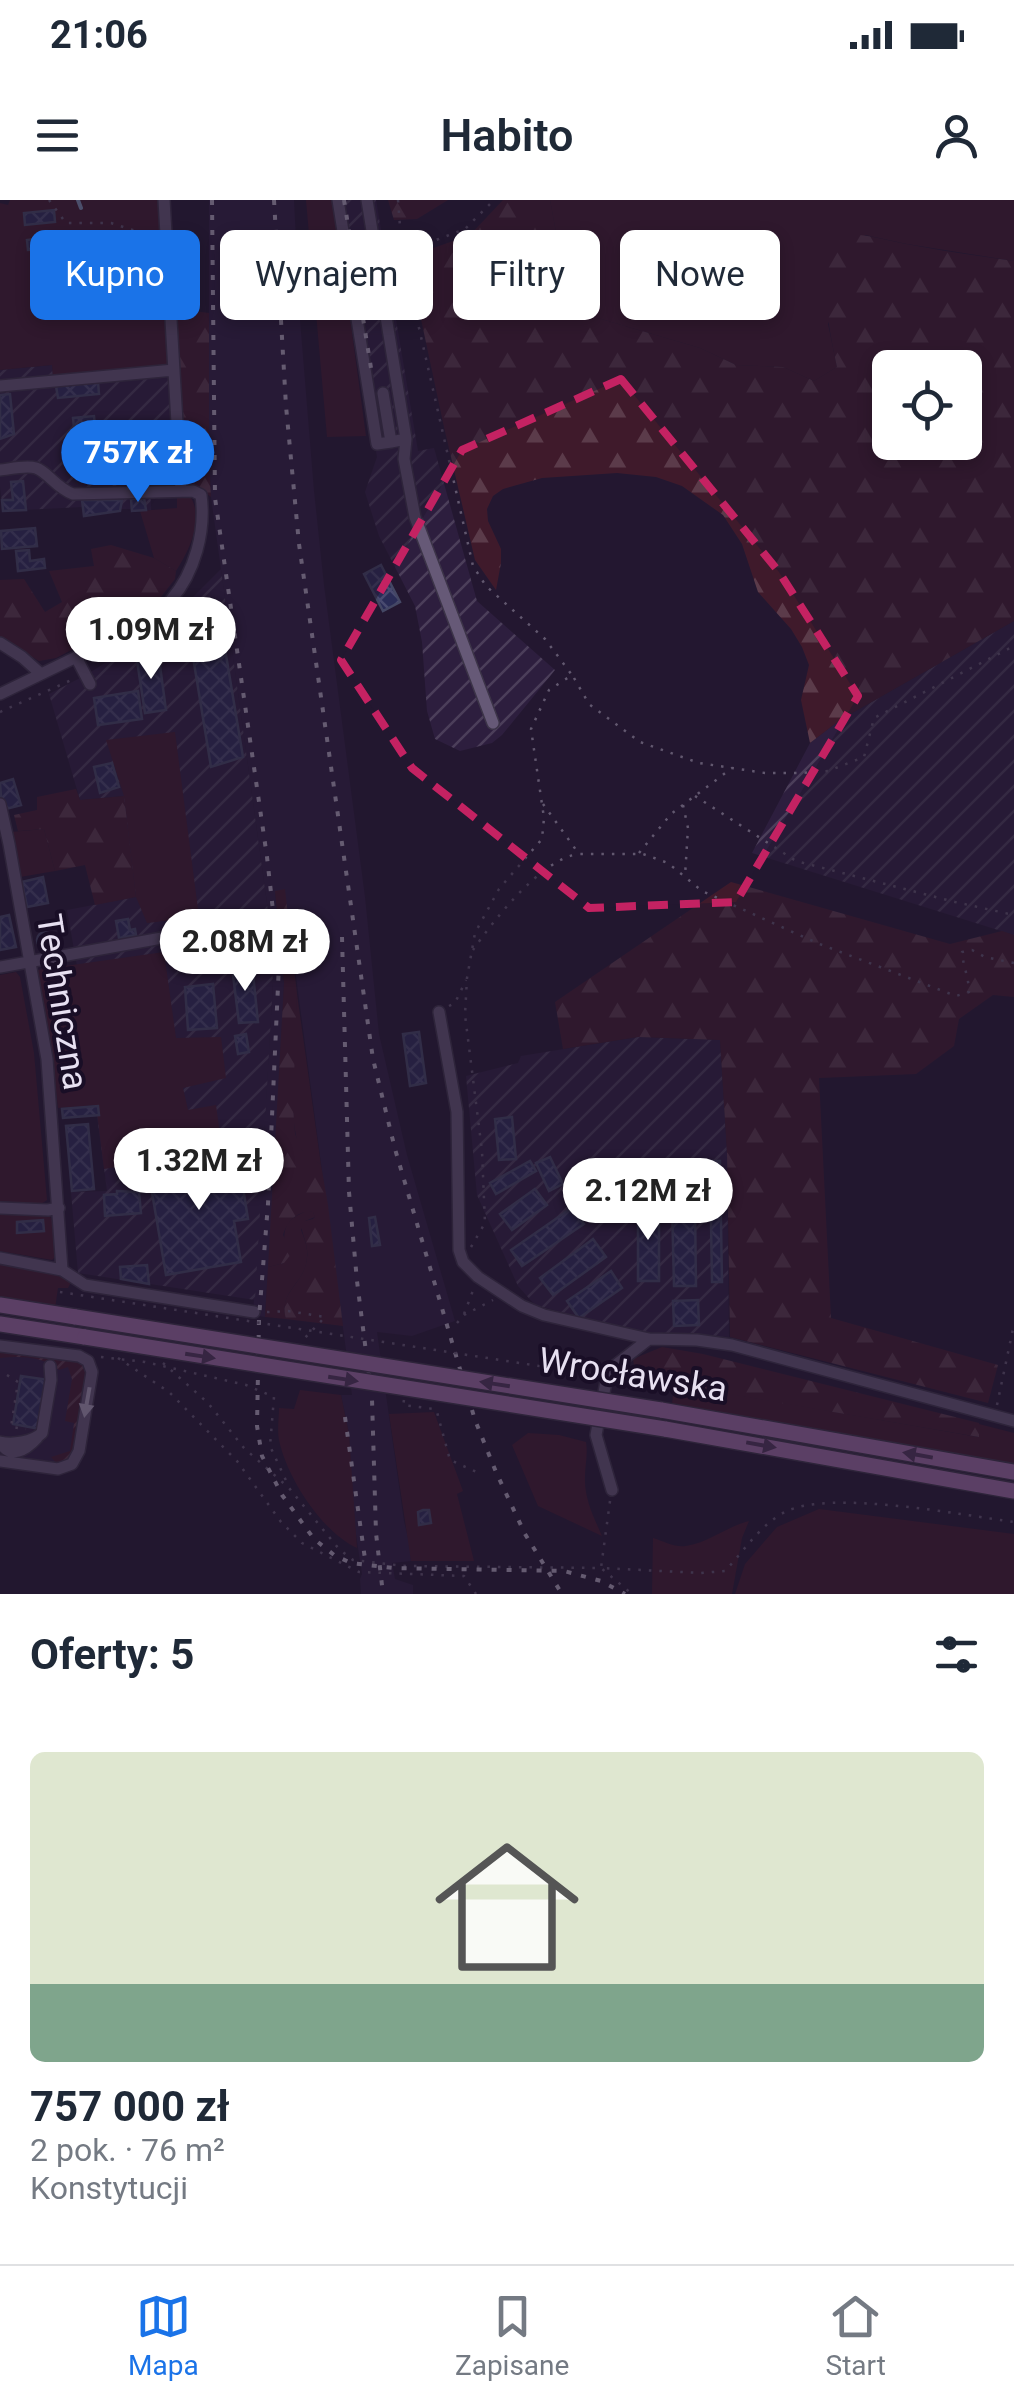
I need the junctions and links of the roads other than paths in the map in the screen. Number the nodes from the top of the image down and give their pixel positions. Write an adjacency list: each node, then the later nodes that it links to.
1 (164, 200): 4 (street)
2 (338, 200): 8 (street)
3 (367, 200): 7 (street)
4 (174, 370): 5 (street); 10 (street)
5 (0, 386)
6 (382, 393): 8 (street)
7 (406, 439): 8 (street); 16 (street)
8 (391, 442)
9 (0, 470): 10 (street)
10 (181, 490): 12 (street)
11 (0, 644): 13 (street)
12 (76, 657): 13 (street); 14 (street)
13 (41, 674): 15 (street)
14 (87, 679)
15 (0, 694)
16 (493, 723)
17 (0, 804): 19 (street, Techniczna)
18 (212, 929): 19 (street)
19 (28, 962): 20 (street); 23 (street, Techniczna)
20 (0, 967)
21 (439, 1012): 29 (street)
22 (0, 1208): 23 (street)
23 (60, 1208): 25 (street, Techniczna)
24 (0, 1258): 25 (street)
25 (62, 1270): 27 (street)
26 (0, 1305): 35 (main road, Wrocławska, one-way to 26, bridge)
27 (254, 1312)
28 (0, 1324): 37 (main road, Wrocławska, one-way to 37, bridge)
29 (649, 1339): 32 (street); 36 (street)
30 (0, 1346): 34 (street, one-way to 34)
31 (50, 1366): 33 (street)
32 (1014, 1421)
33 (0, 1442)
34 (0, 1461)
35 (1014, 1472)
36 (612, 1490)
37 (1014, 1491)

